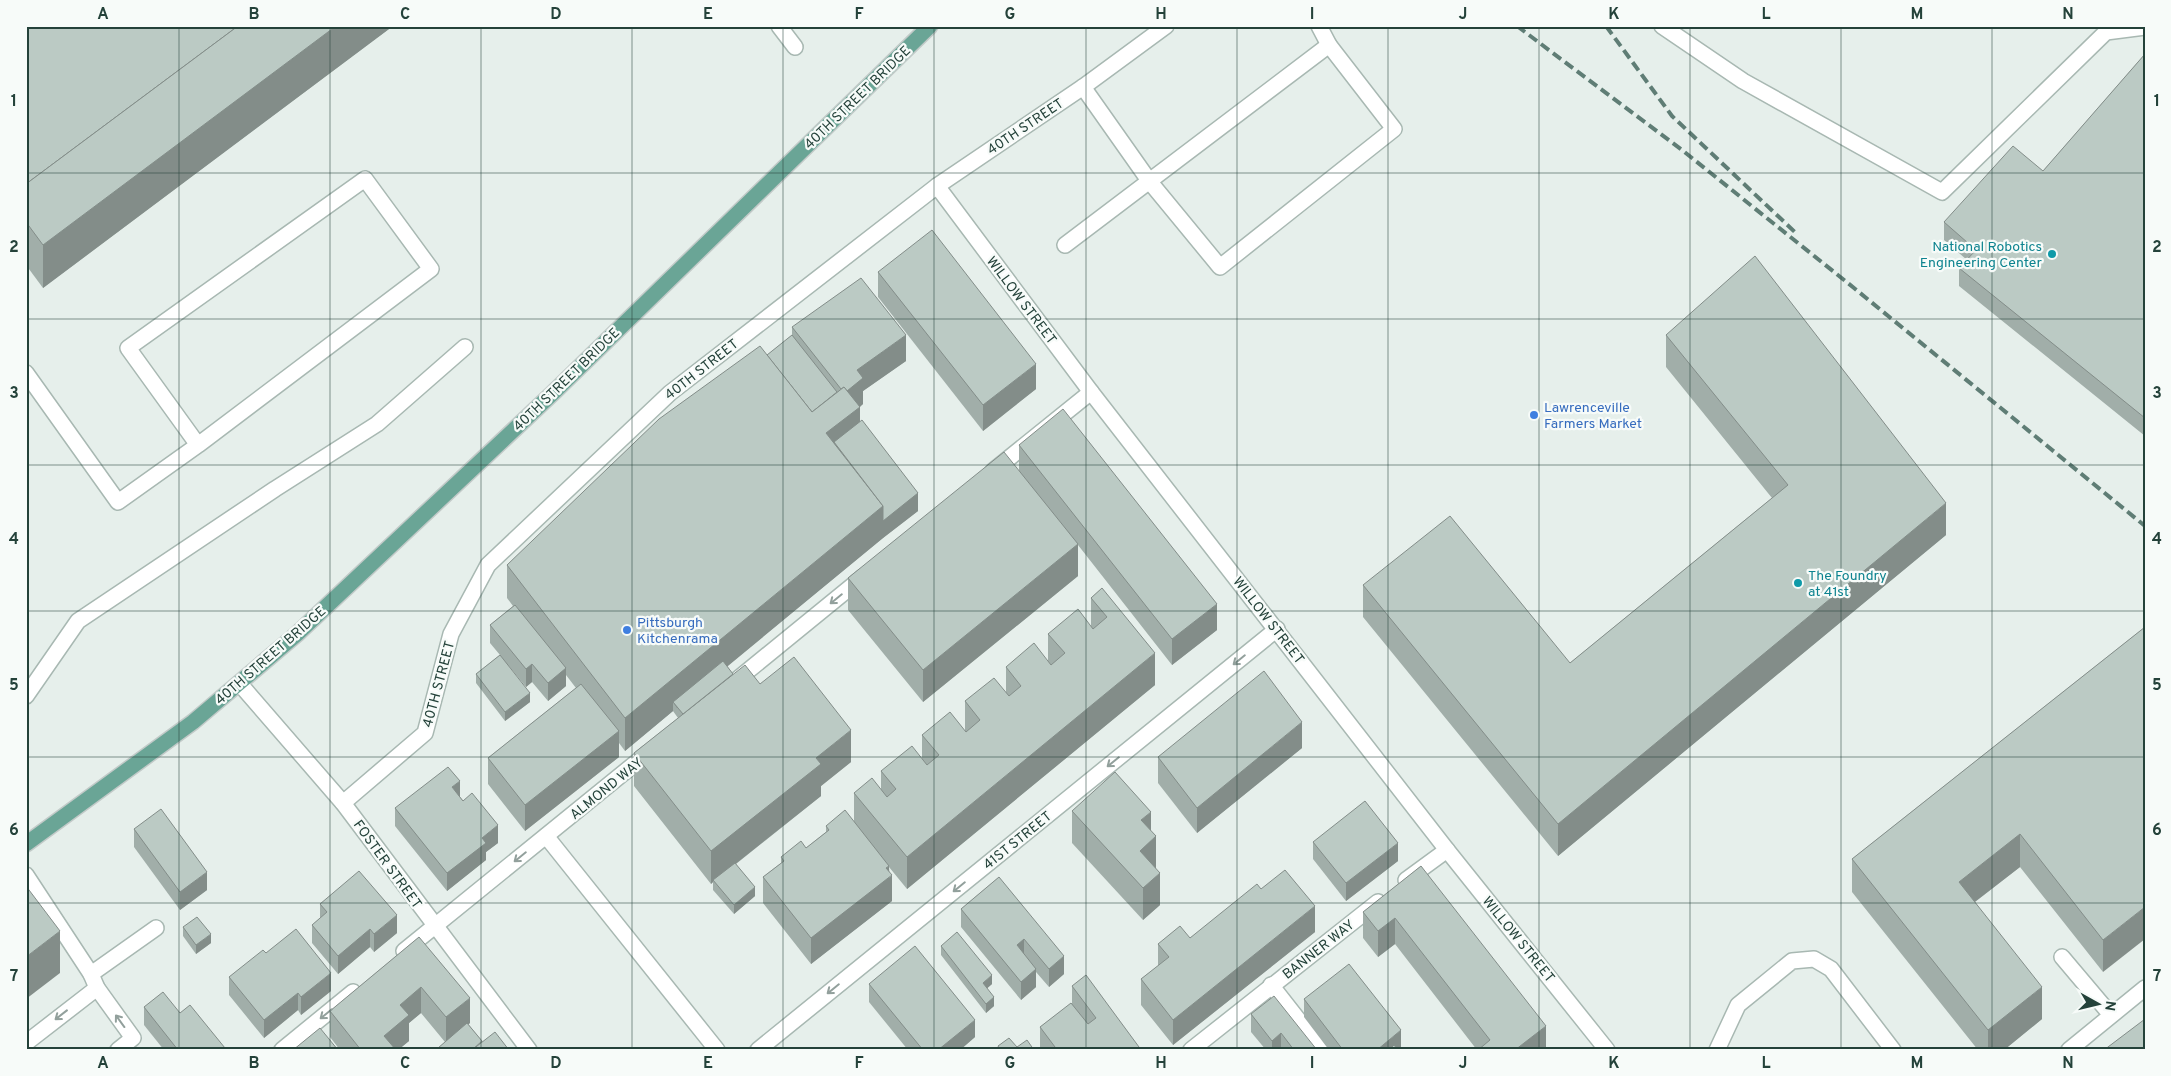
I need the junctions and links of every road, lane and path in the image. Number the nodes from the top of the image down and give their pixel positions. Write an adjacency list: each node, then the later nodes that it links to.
1 (779, 26): 8 (street)
2 (930, 26): 20 (main road, 40TH STREET BRIDGE)
3 (1166, 26): 9 (street, 40TH STREET)
4 (1319, 26): 7 (street)
5 (1662, 26): 6 (street)
6 (2145, 27)
7 (1329, 45): 10 (street); 10 (street)
8 (795, 47)
9 (1083, 87): 10 (street); 11 (street, 40TH STREET)
10 (1150, 182): 12 (street)
11 (936, 186): 15 (street, WILLOW STREET); 24 (street, 40TH STREET)
12 (1065, 245)
13 (465, 347): 22 (street)
14 (26, 373): 16 (street)
15 (1091, 392): 17 (street); 19 (street, WILLOW STREET)
16 (198, 445): 16 (street)
17 (982, 480)
18 (875, 567): 21 (street, one-way to 21)
19 (1277, 629): 27 (street, WILLOW STREET); 43 (street, 41ST STREET, one-way to 43)
20 (240, 684): 24 (street, FOSTER STREET); 26 (main road, 40TH STREET BRIDGE)
21 (722, 692)
22 (26, 696)
23 (661, 742): 25 (street, ALMOND WAY)
24 (343, 803): 29 (street, FOSTER STREET)
25 (546, 836): 29 (street, ALMOND WAY, one-way to 29); 42 (street)
26 (26, 844)
27 (1447, 850): 35 (street, BANNER WAY); 46 (street, WILLOW STREET)
28 (26, 875): 33 (street)
29 (434, 927): 32 (street, ALMOND WAY); 41 (street, FOSTER STREET)
30 (156, 928): 33 (street)
31 (2062, 957): 37 (street)
32 (395, 958)
33 (94, 981): 38 (street, one-way to 38); 39 (street, one-way to 33)
34 (365, 983): 40 (street, one-way to 40)
35 (1271, 985): 44 (street, BANNER WAY); 45 (street)
36 (2145, 988): 37 (street)
37 (2111, 1015): 49 (street)
38 (26, 1043)
39 (118, 1050)
40 (282, 1050)
41 (529, 1050)
42 (717, 1050)
43 (758, 1050)
44 (1191, 1050)
45 (1322, 1050)
46 (1607, 1050)
47 (1717, 1050): 48 (street)
48 (1893, 1050)
49 (2069, 1050)

